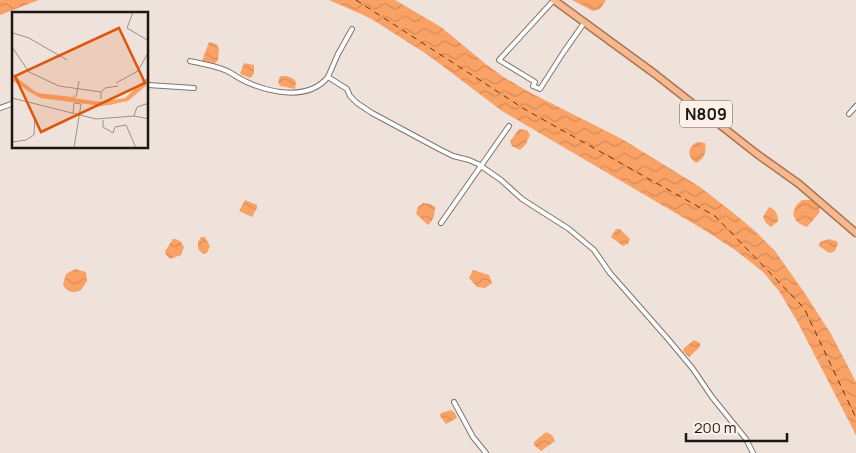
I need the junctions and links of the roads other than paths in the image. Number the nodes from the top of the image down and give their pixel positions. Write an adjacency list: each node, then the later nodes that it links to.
1 (554, 0): 2 (highway, N809); 2 (street)
2 (584, 23): 15 (highway, N809)
3 (352, 30): 5 (street)
4 (190, 61): 5 (street)
5 (328, 78): 13 (street)
6 (149, 85): 7 (street)
7 (194, 88)
8 (12, 104): 10 (street)
9 (856, 106): 11 (street)
10 (0, 108)
11 (849, 114)
12 (508, 126): 13 (street)
13 (480, 167): 14 (street); 18 (street)
14 (441, 223)
15 (856, 233)
16 (454, 402): 17 (street)
17 (486, 453)
18 (753, 453)

